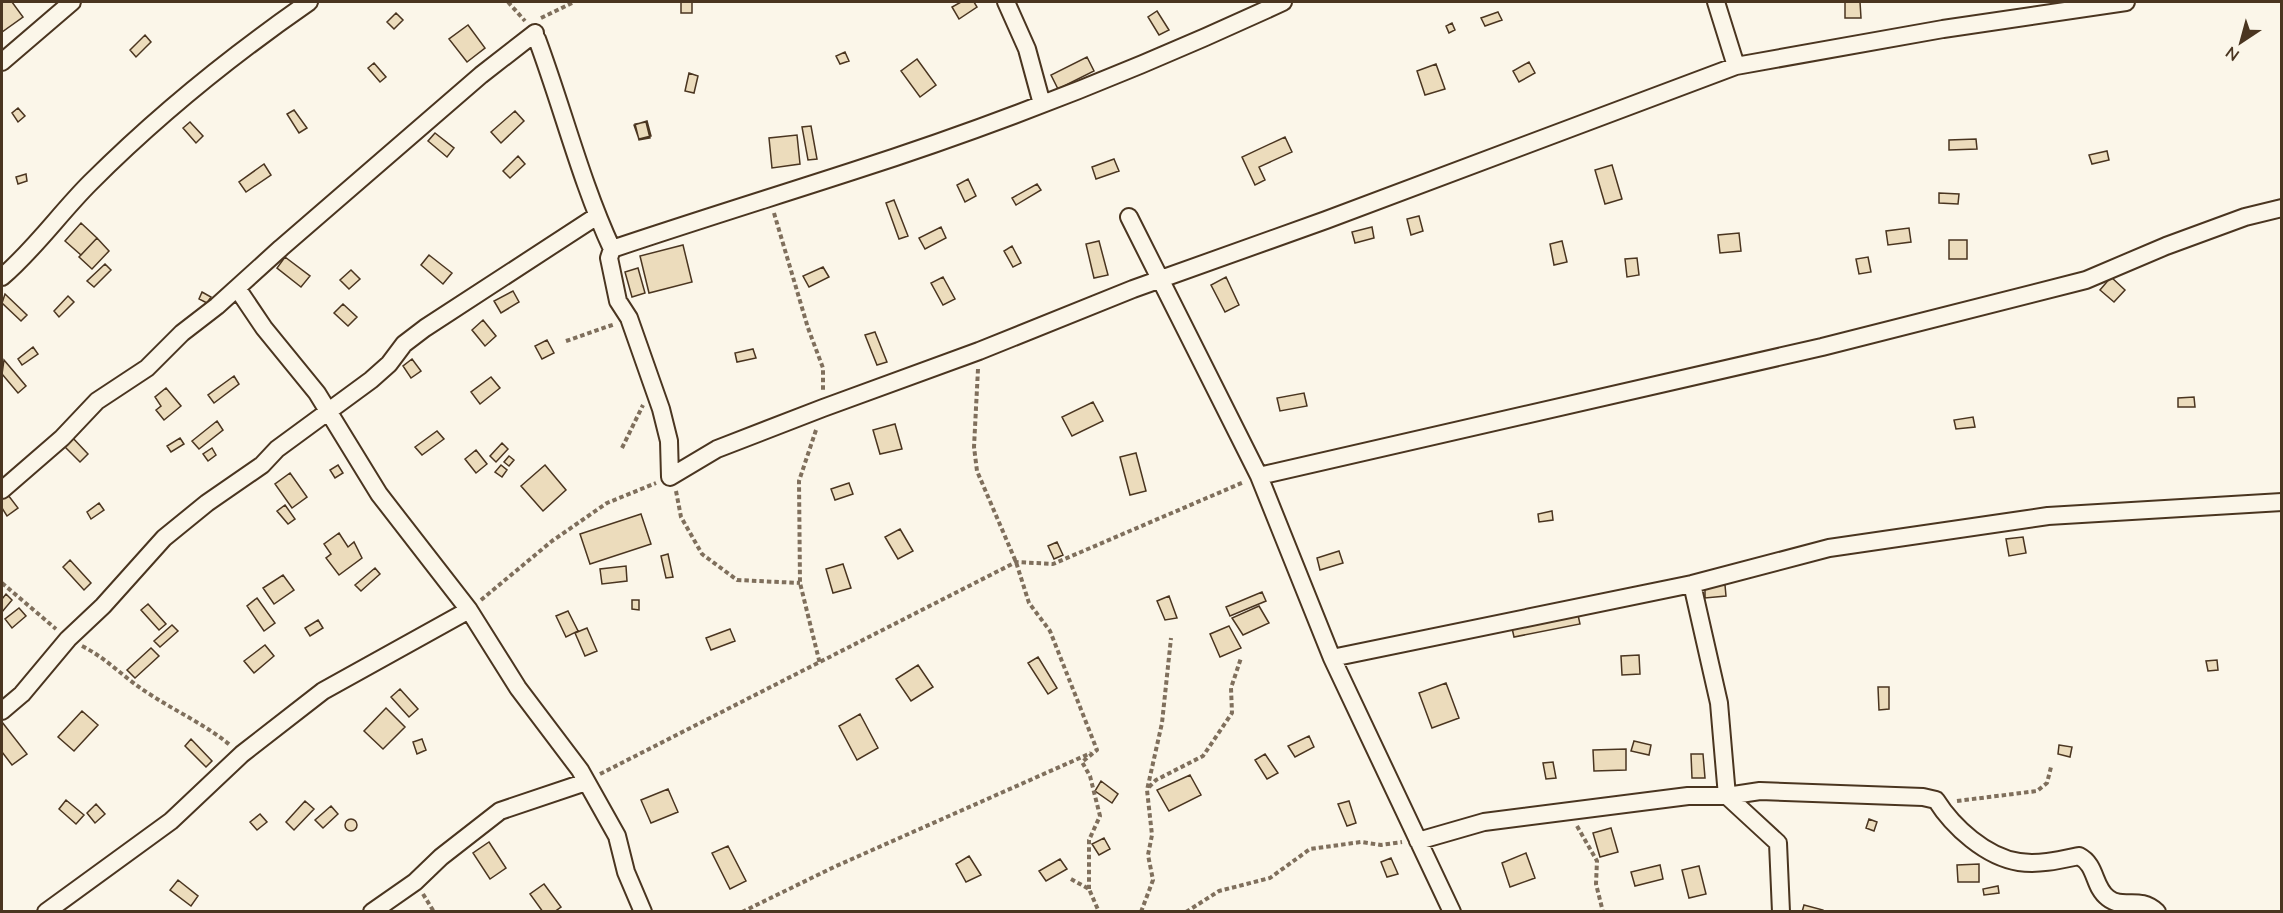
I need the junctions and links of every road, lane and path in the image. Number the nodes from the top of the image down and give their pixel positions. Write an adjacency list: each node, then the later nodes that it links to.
1 (72, 2): 9 (street)
2 (309, 2): 16 (street)
3 (574, 2): 8 (path)
4 (1006, 2): 11 (street)
5 (1283, 2): 11 (street)
6 (1716, 2): 10 (street)
7 (2126, 2): 10 (street)
8 (536, 31): 13 (street); 18 (street)
9 (2, 62)
10 (1736, 66): 17 (street)
11 (1042, 104): 15 (street)
12 (2282, 208): 25 (street)
13 (597, 216): 15 (street); 23 (street)
14 (1129, 218): 17 (street)
15 (612, 249): 19 (street)
16 (2, 277)
17 (1161, 281): 21 (street); 25 (street)
18 (237, 288): 23 (street); 27 (street)
19 (629, 318): 20 (path); 22 (street)
20 (566, 341)
21 (979, 351): 26 (street); 29 (path)
22 (653, 383): 24 (path); 26 (street)
23 (330, 412): 33 (street); 34 (street)
24 (622, 448)
25 (1259, 476): 29 (path); 37 (street)
26 (670, 477): 31 (path); 33 (path)
27 (2, 490)
28 (2282, 502): 32 (street)
29 (1016, 562): 39 (path); 42 (path)
30 (2, 583): 34 (path)
31 (800, 583)
32 (1692, 584): 37 (street); 44 (street)
33 (469, 610): 40 (street); 42 (street)
34 (68, 639): 38 (street); 40 (path)
35 (1171, 639): 43 (path)
36 (1241, 658): 43 (path)
37 (1332, 658): 47 (street)
38 (2, 711)
39 (1097, 750): 49 (path); 53 (path)
40 (242, 754): 50 (street)
41 (2051, 767): 45 (path)
42 (586, 782): 51 (street); 52 (street)
43 (1147, 790): 55 (path)
44 (1727, 796): 45 (street); 46 (street); 59 (street)
45 (1936, 800): 60 (street)
46 (1570, 812): 47 (street); 58 (path)
47 (1418, 841): 56 (path); 57 (street)
48 (1071, 879): 49 (path)
49 (1089, 888): 54 (path)
50 (46, 912)
51 (372, 912)
52 (643, 912)
53 (742, 912)
54 (1100, 912)
55 (1142, 912)
56 (1186, 912)
57 (1452, 912)
58 (1603, 912)
59 (1781, 912)
60 (2157, 912)

